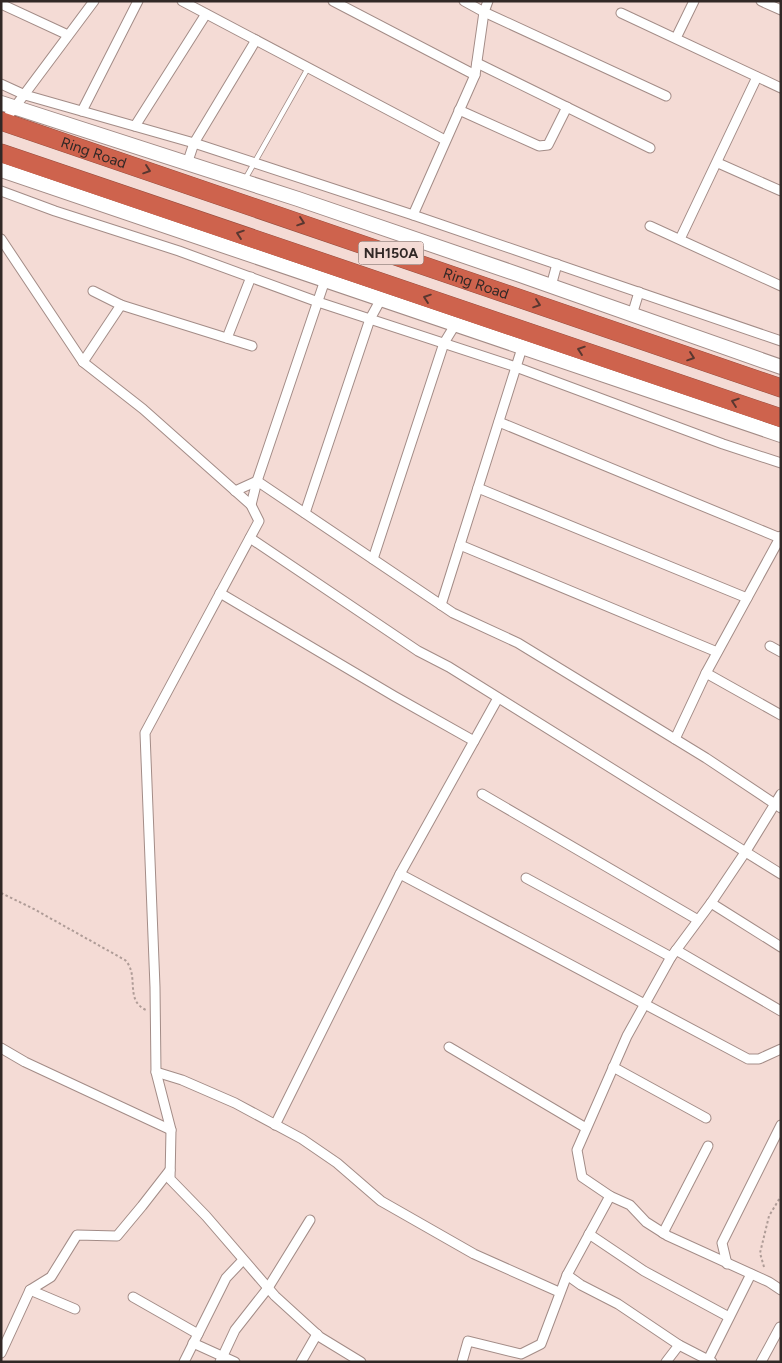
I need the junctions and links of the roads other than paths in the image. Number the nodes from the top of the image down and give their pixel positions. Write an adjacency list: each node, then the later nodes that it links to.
1 (94, 1): 14 (street)
2 (138, 1): 27 (street)
3 (182, 1): 13 (street)
4 (333, 1): 19 (street)
5 (464, 1): 11 (street)
6 (488, 1): 11 (street)
7 (694, 1): 15 (street)
8 (761, 1): 10 (street)
9 (1, 4): 14 (street)
10 (781, 10)
11 (484, 12): 17 (street); 24 (street)
12 (621, 12): 15 (street)
13 (206, 14): 16 (street); 29 (street)
14 (68, 36): 23 (street)
15 (676, 38): 20 (street)
16 (256, 40): 18 (street); 31 (street)
17 (477, 63): 19 (street); 25 (street)
18 (308, 68): 30 (street); 34 (lane)
19 (475, 75): 26 (street)
20 (757, 77): 22 (street); 35 (street)
21 (1, 84): 23 (street)
22 (781, 88)
23 (25, 95): 27 (street); 28 (street)
24 (666, 96)
25 (567, 107): 26 (street); 32 (street)
26 (459, 110): 30 (street)
27 (82, 111): 29 (street)
28 (4, 116): 36 (street); 66 (highway, Ring Road / NH150A, one-way to 66)
29 (136, 126): 31 (street)
30 (445, 140): 41 (street)
31 (194, 143): 34 (street); 36 (street)
32 (650, 148)
33 (1, 153): 67 (highway, Ring Road / NH150A, one-way to 33)
34 (255, 163): 38 (lane); 41 (street)
35 (718, 163): 40 (street); 44 (street)
36 (187, 164): 38 (street)
37 (1, 170): 47 (street)
38 (244, 182): 48 (street)
39 (1, 191): 46 (street)
40 (781, 191)
41 (413, 215): 45 (street)
42 (650, 226): 44 (street)
43 (1, 239): 63 (street)
44 (680, 239): 49 (street)
45 (558, 264): 48 (street); 51 (street)
46 (251, 277): 53 (street); 58 (street)
47 (325, 280): 52 (street); 53 (street)
48 (551, 286): 55 (street)
49 (781, 286)
50 (93, 291): 54 (street)
51 (639, 292): 55 (street); 59 (street)
52 (381, 300): 56 (street); 57 (street)
53 (318, 302): 56 (street); 71 (street)
54 (121, 305): 58 (street); 63 (street)
55 (632, 315): 65 (street)
56 (370, 319): 60 (street); 75 (street)
57 (456, 325): 60 (street); 62 (street)
58 (226, 338): 61 (street)
59 (781, 341)
60 (444, 343): 64 (street); 79 (street)
61 (252, 346)
62 (522, 348): 64 (street); 69 (street)
63 (83, 362): 73 (street)
64 (516, 367): 68 (street); 70 (street)
65 (781, 367)
66 (781, 388)
67 (781, 418)
68 (499, 422): 72 (street); 76 (street)
69 (781, 435)
70 (781, 463)
71 (257, 481): 73 (street); 74 (street); 75 (street)
72 (478, 488): 78 (street); 81 (street)
73 (235, 491): 74 (street)
74 (251, 505): 77 (street)
75 (304, 513): 79 (street)
76 (780, 537): 81 (street)
77 (250, 538): 80 (street); 87 (street)
78 (460, 545): 82 (street); 84 (street)
79 (373, 559): 82 (street)
80 (220, 593): 90 (street); 108 (street)
81 (747, 598): 84 (street)
82 (441, 605): 89 (street)
83 (770, 646): 85 (street)
84 (717, 652): 86 (street)
85 (781, 652)
86 (706, 673): 88 (street); 89 (street)
87 (498, 698): 90 (street); 94 (street)
88 (781, 715)
89 (675, 739): 93 (street)
90 (474, 741): 95 (street)
91 (482, 794): 99 (street)
92 (781, 794): 93 (street)
93 (778, 806): 94 (street)
94 (746, 851): 96 (street); 98 (street)
95 (400, 874): 102 (street); 111 (street)
96 (781, 874)
97 (526, 878): 101 (street)
98 (711, 902): 99 (street); 100 (street)
99 (698, 920): 101 (street)
100 (781, 947)
101 (673, 954): 102 (street); 103 (street)
102 (644, 1003): 106 (street); 107 (street)
103 (781, 1011)
104 (449, 1047): 112 (street)
105 (1, 1048): 113 (street)
106 (781, 1049)
107 (613, 1067): 109 (street); 112 (street)
108 (156, 1072): 111 (street); 113 (street)
109 (706, 1118)
110 (781, 1124): 121 (street)
111 (275, 1125): 127 (street)
112 (586, 1128): 116 (street)
113 (171, 1130): 115 (street)
114 (708, 1146): 118 (street)
115 (170, 1170): 120 (street); 125 (street)
116 (610, 1196): 118 (street); 119 (street)
117 (310, 1220): 124 (street)
118 (663, 1233): 121 (street)
119 (589, 1234): 123 (street); 130 (street)
120 (244, 1260): 124 (street); 132 (street)
121 (727, 1264): 122 (street)
122 (751, 1274): 126 (street); 130 (street)
123 (567, 1275): 127 (street); 135 (street)
124 (268, 1288): 133 (street); 137 (street)
125 (30, 1290): 129 (street); 136 (street)
126 (781, 1290)
127 (559, 1292): 143 (street)
128 (133, 1297): 132 (street)
129 (75, 1309)
130 (729, 1317): 138 (street)
131 (780, 1328): 145 (street)
132 (198, 1334): 134 (street)
133 (317, 1334): 141 (street); 142 (street)
134 (193, 1344): 137 (street); 139 (street)
135 (679, 1345): 138 (street); 144 (street)
136 (1, 1353)
137 (222, 1358): 140 (street)
138 (710, 1361)
139 (184, 1362)
140 (235, 1362)
141 (301, 1362)
142 (361, 1362)
143 (462, 1362)
144 (666, 1362)
145 (760, 1362)

